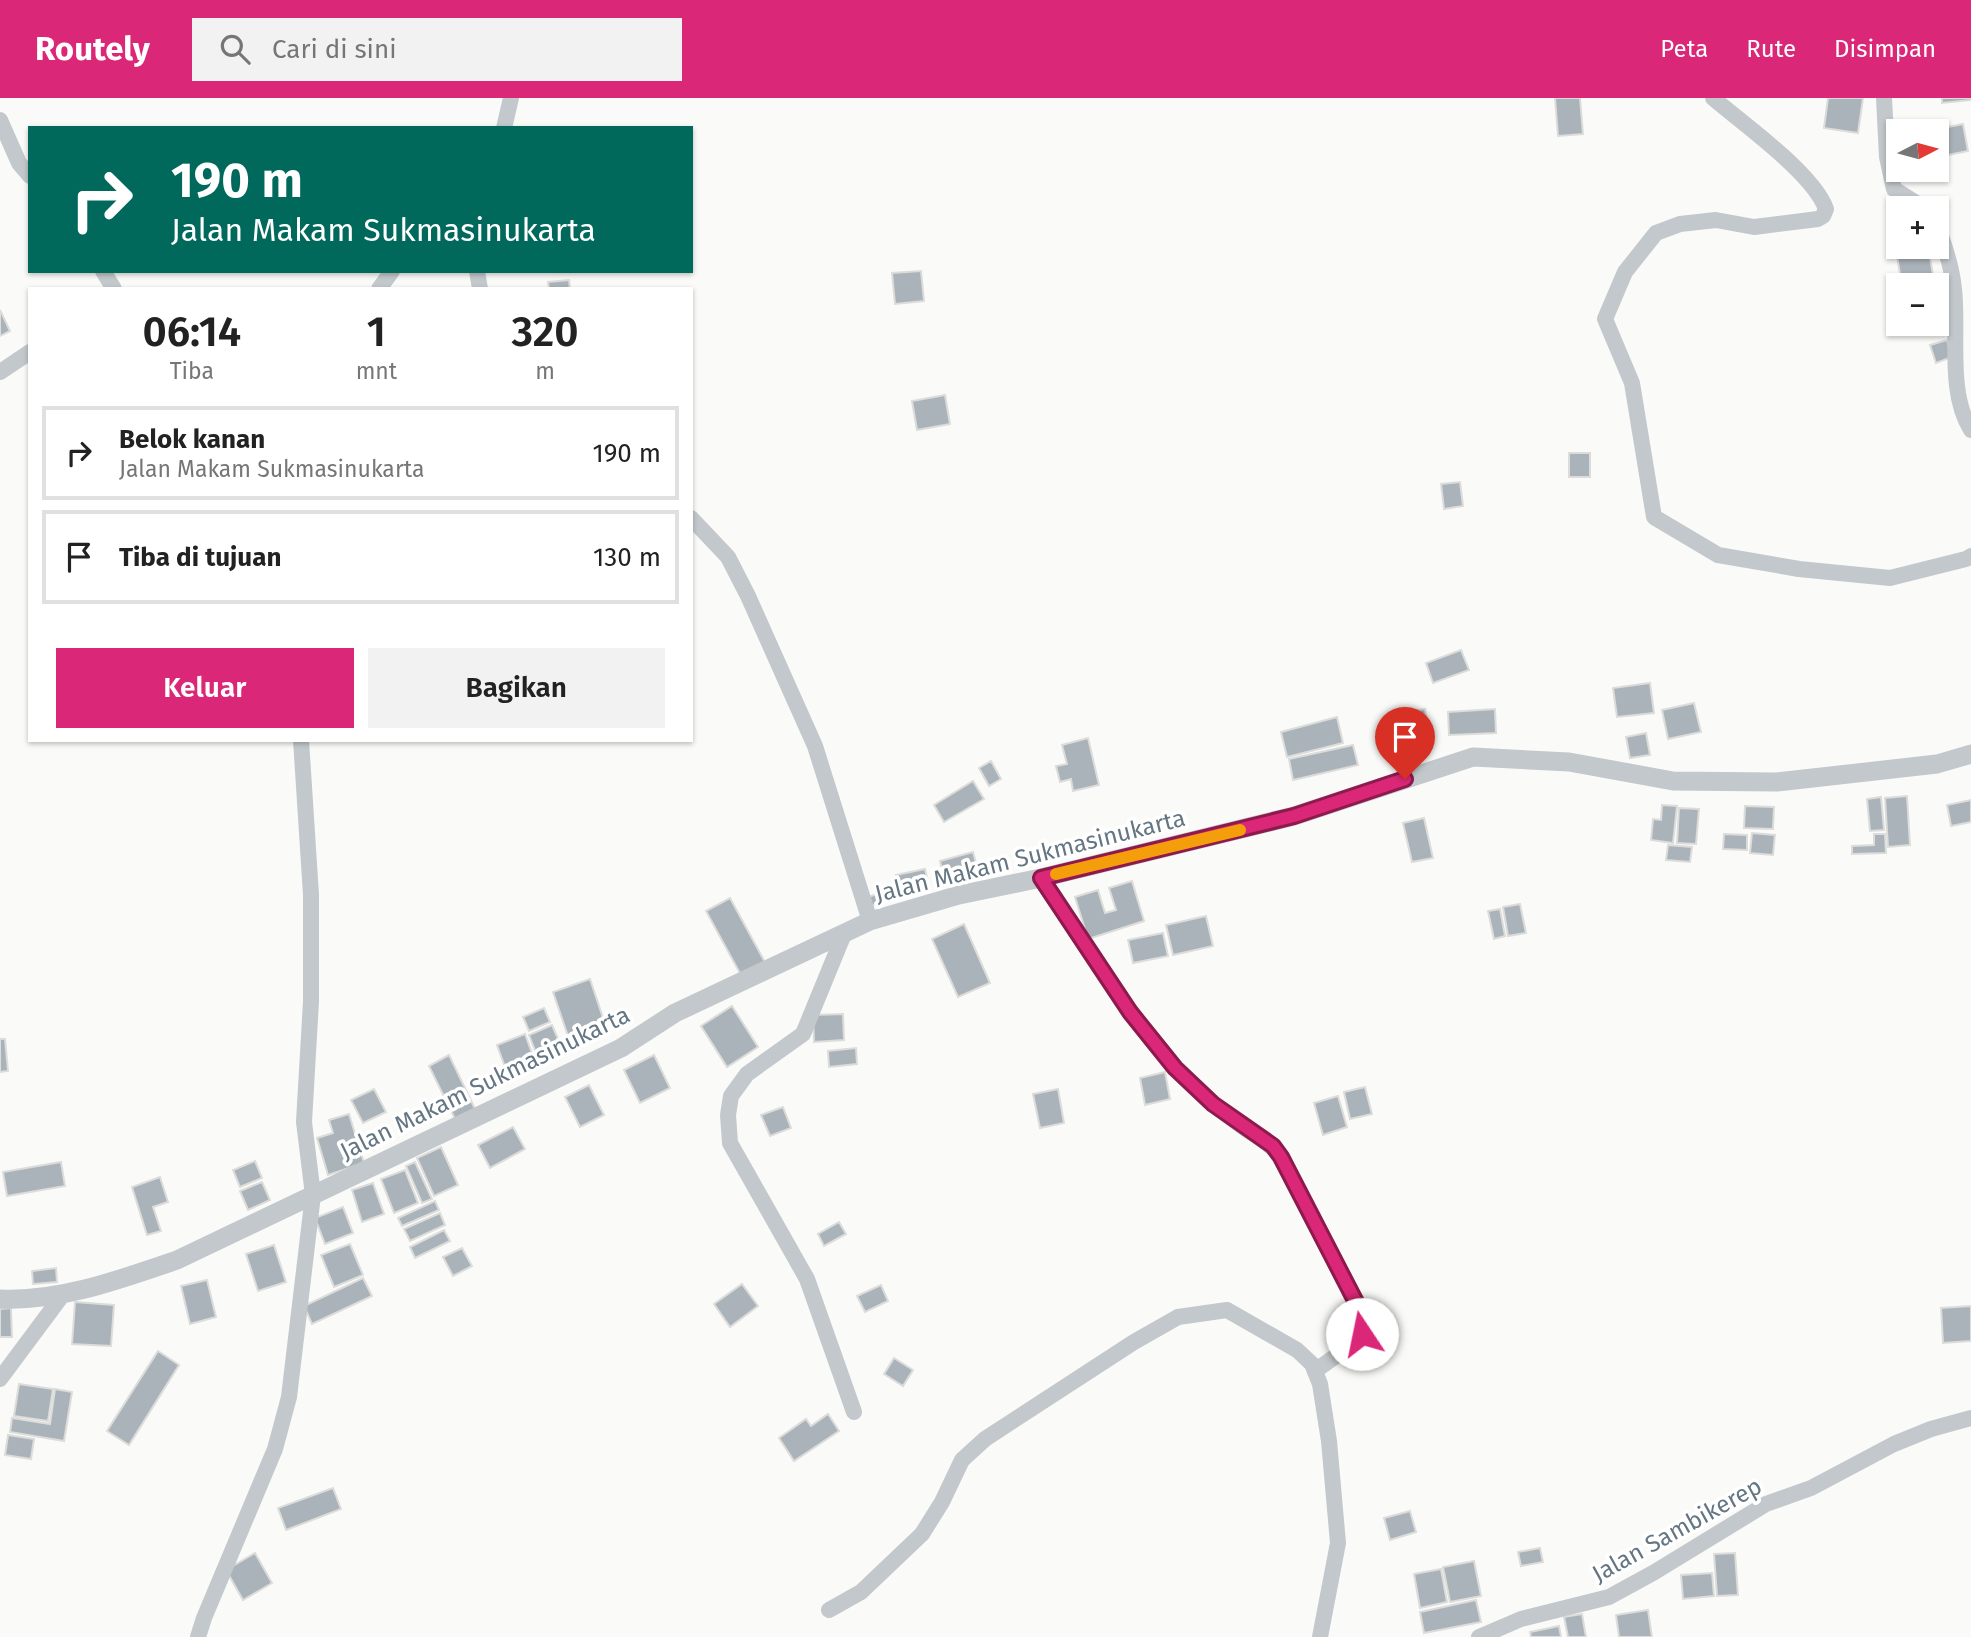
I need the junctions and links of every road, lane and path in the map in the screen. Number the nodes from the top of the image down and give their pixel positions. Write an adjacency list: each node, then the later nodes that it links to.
1 (511, 98): 5 (street)
2 (1713, 98): 14 (street)
3 (1884, 98): 7 (street)
4 (0, 120): 6 (street)
5 (504, 126)
6 (28, 174)
7 (1905, 196)
8 (1948, 259): 10 (street)
9 (28, 353): 11 (street)
10 (1964, 370): 12 (street)
11 (0, 372)
12 (1971, 430)
13 (693, 520): 18 (street)
14 (1971, 556)
15 (301, 742): 20 (street)
16 (1971, 754): 17 (street, Jalan Makam Sukmasinukarta)
17 (1041, 878): 18 (street, Jalan Makam Sukmasinukarta); 23 (street)
18 (870, 921): 19 (street, Jalan Makam Sukmasinukarta)
19 (844, 934): 20 (street, Jalan Makam Sukmasinukarta); 25 (street)
20 (313, 1195): 21 (street, Jalan Makam Sukmasinukarta); 28 (street)
21 (64, 1293): 22 (street, Jalan Makam Sukmasinukarta); 24 (street)
22 (0, 1300)
23 (1315, 1371): 27 (street); 29 (street)
24 (0, 1379)
25 (854, 1412)
26 (1971, 1418): 30 (street, Jalan Sambikerep)
27 (828, 1610)
28 (198, 1637)
29 (1320, 1637)
30 (1479, 1637)

